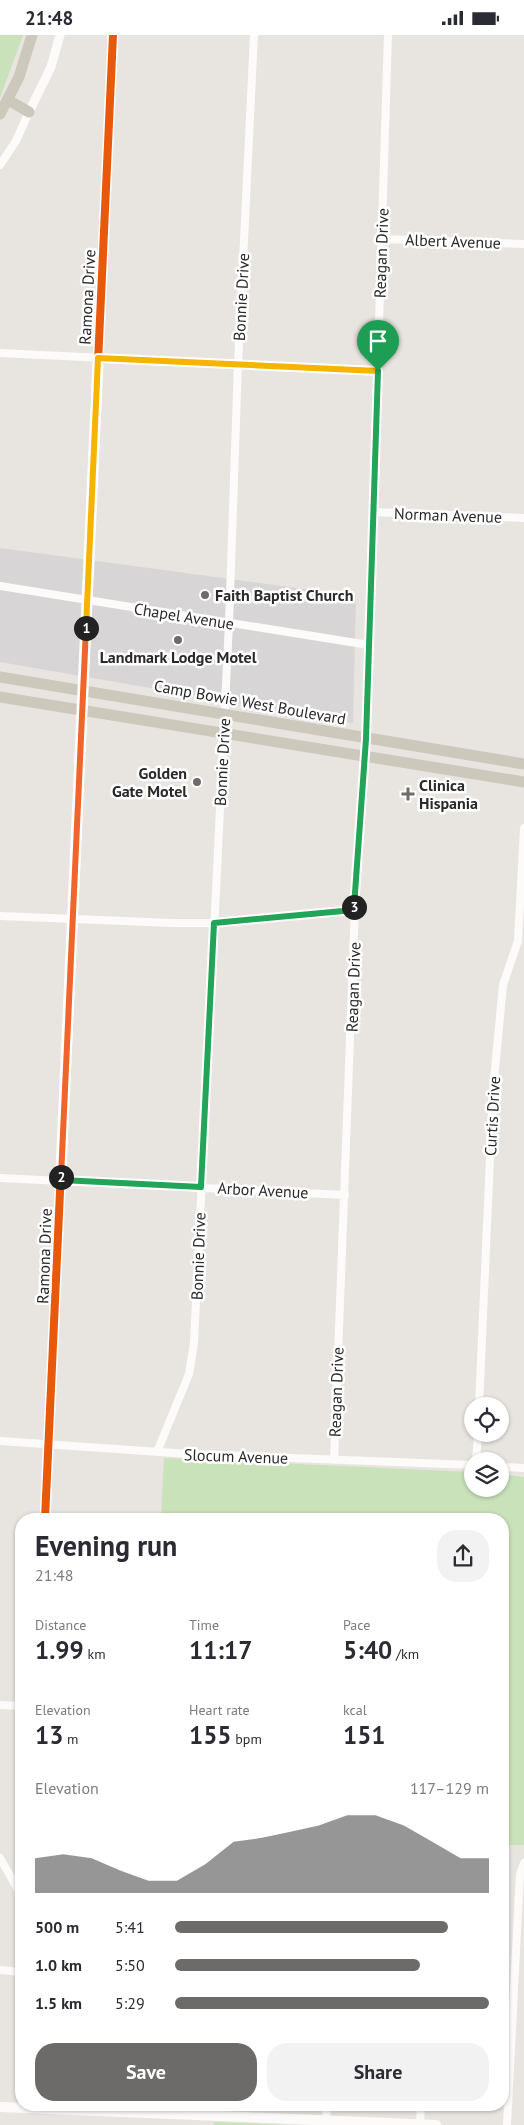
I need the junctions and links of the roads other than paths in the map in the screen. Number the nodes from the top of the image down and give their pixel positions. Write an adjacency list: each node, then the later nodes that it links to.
1 (32, 35): 6 (main road)
2 (60, 35): 7 (street)
3 (113, 35): 13 (street, Ramona Drive)
4 (254, 35): 14 (street, Bonnie Drive)
5 (388, 35): 10 (street, Reagan Drive)
6 (8, 100): 7 (main road); 8 (main road)
7 (29, 112): 9 (street)
8 (0, 114)
9 (0, 165)
10 (382, 239): 11 (street, Albert Avenue); 15 (street, Reagan Drive)
11 (524, 244)
12 (0, 353): 13 (street)
13 (98, 358): 14 (street); 19 (street, Ramona Drive)
14 (238, 364): 15 (street); 20 (street, Bonnie Drive)
15 (378, 371): 16 (street, Reagan Drive)
16 (373, 512): 17 (street, Norman Avenue); 21 (street, Reagan Drive)
17 (524, 518)
18 (0, 586): 19 (street, Chapel Avenue)
19 (88, 600): 20 (street, Chapel Avenue); 23 (street, Ramona Drive)
20 (229, 623): 21 (street, Chapel Avenue); 26 (street, Bonnie Drive)
21 (369, 645): 28 (street, Reagan Drive)
22 (0, 677): 23 (main road, Camp Bowie West Boulevard)
23 (84, 691): 25 (street, Ramona Drive); 26 (main road, Camp Bowie West Boulevard)
24 (0, 697): 25 (main road, Camp Bowie West Boulevard)
25 (83, 711): 27 (main road, Camp Bowie West Boulevard); 35 (street, Ramona Drive)
26 (225, 714): 27 (street, Bonnie Drive); 28 (main road, Camp Bowie West Boulevard)
27 (223, 734): 29 (main road, Camp Bowie West Boulevard); 36 (street, Bonnie Drive)
28 (366, 739): 29 (street, Reagan Drive); 30 (main road, Camp Bowie West Boulevard)
29 (364, 755): 31 (main road, Camp Bowie West Boulevard); 33 (street, Reagan Drive)
30 (524, 764)
31 (524, 782)
32 (524, 828): 41 (street, Curtis Drive)
33 (355, 907): 36 (street); 40 (street, Reagan Drive)
34 (0, 916): 35 (street)
35 (74, 919): 36 (street); 38 (street, Ramona Drive)
36 (214, 923): 39 (street, Bonnie Drive)
37 (0, 1178): 38 (street, Arbor Avenue)
38 (61, 1180): 39 (street, Arbor Avenue); 43 (street, Ramona Drive)
39 (201, 1187): 40 (street, Arbor Avenue); 44 (street, Bonnie Drive)
40 (345, 1195): 45 (street, Reagan Drive)
41 (479, 1397)
42 (0, 1441): 43 (street, Slocum Avenue)
43 (50, 1444): 44 (street, Slocum Avenue); 47 (street, Ramona Drive)
44 (157, 1452): 45 (street, Slocum Avenue)
45 (334, 1460): 46 (street, Slocum Avenue)
46 (464, 1465)
47 (45, 1513)
48 (0, 1705): 49 (street)
49 (15, 1706)
50 (0, 1858): 52 (street)
51 (524, 1863): 55 (street)
52 (15, 1884)
53 (0, 1970): 54 (street)
54 (15, 1971)
55 (509, 2086)
56 (15, 2106): 57 (main road)
57 (0, 2107)
58 (190, 2111): 62 (main road)
59 (327, 2111): 62 (street)
60 (420, 2111): 63 (street)
61 (508, 2111): 65 (street)
62 (326, 2120): 63 (main road)
63 (420, 2124): 64 (main road)
64 (436, 2125)
65 (507, 2125)

